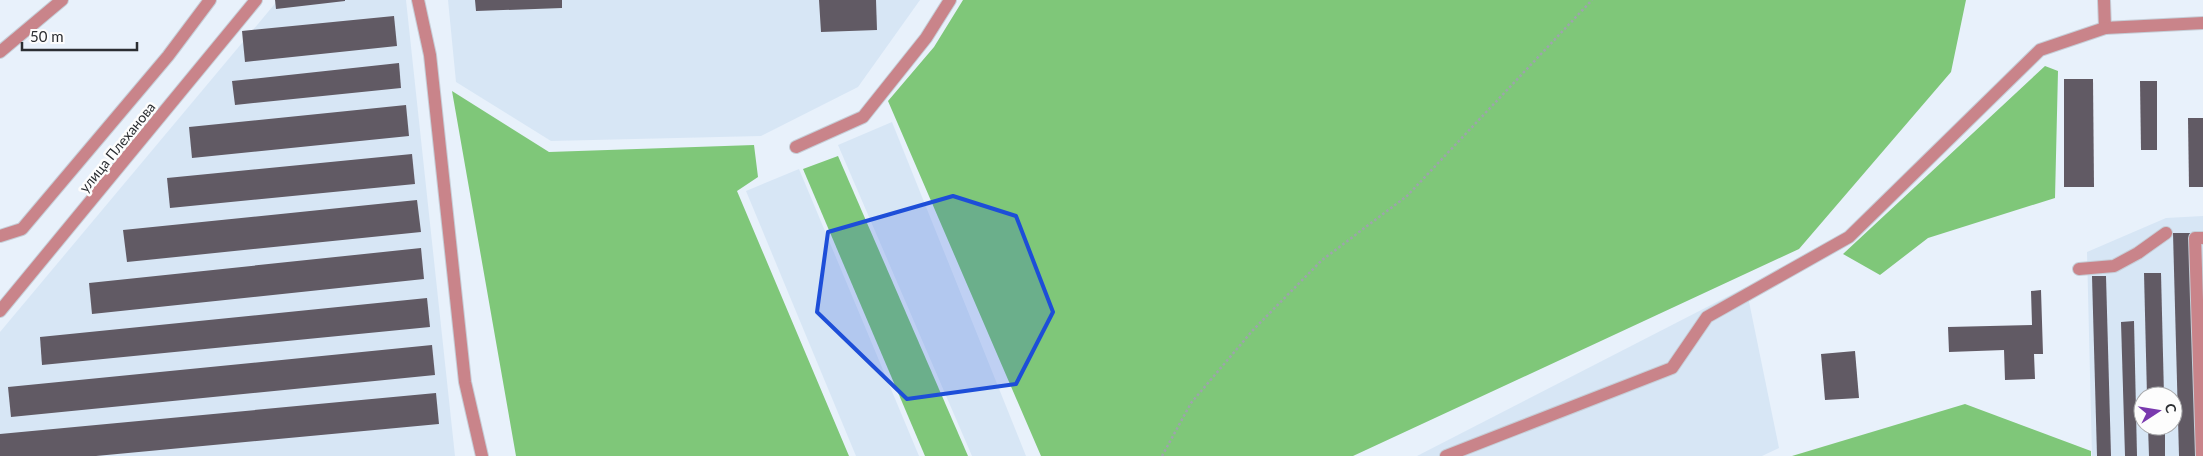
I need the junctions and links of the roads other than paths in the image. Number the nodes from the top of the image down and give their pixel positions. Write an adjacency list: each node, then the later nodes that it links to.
1 (62, 0): 9 (street)
2 (210, 0): 12 (street)
3 (256, 0): 15 (street, улица Плеханова)
4 (418, 0): 17 (street)
5 (950, 0): 10 (street)
6 (2104, 0): 8 (street)
7 (2203, 23): 8 (street)
8 (2105, 28): 18 (street)
9 (0, 52)
10 (796, 147)
11 (2166, 232): 14 (street)
12 (0, 236)
13 (2203, 238): 19 (street)
14 (2079, 270)
15 (5, 297): 16 (street, улица Плеханова)
16 (0, 311)
17 (482, 456)
18 (1446, 456)
19 (2202, 456)

